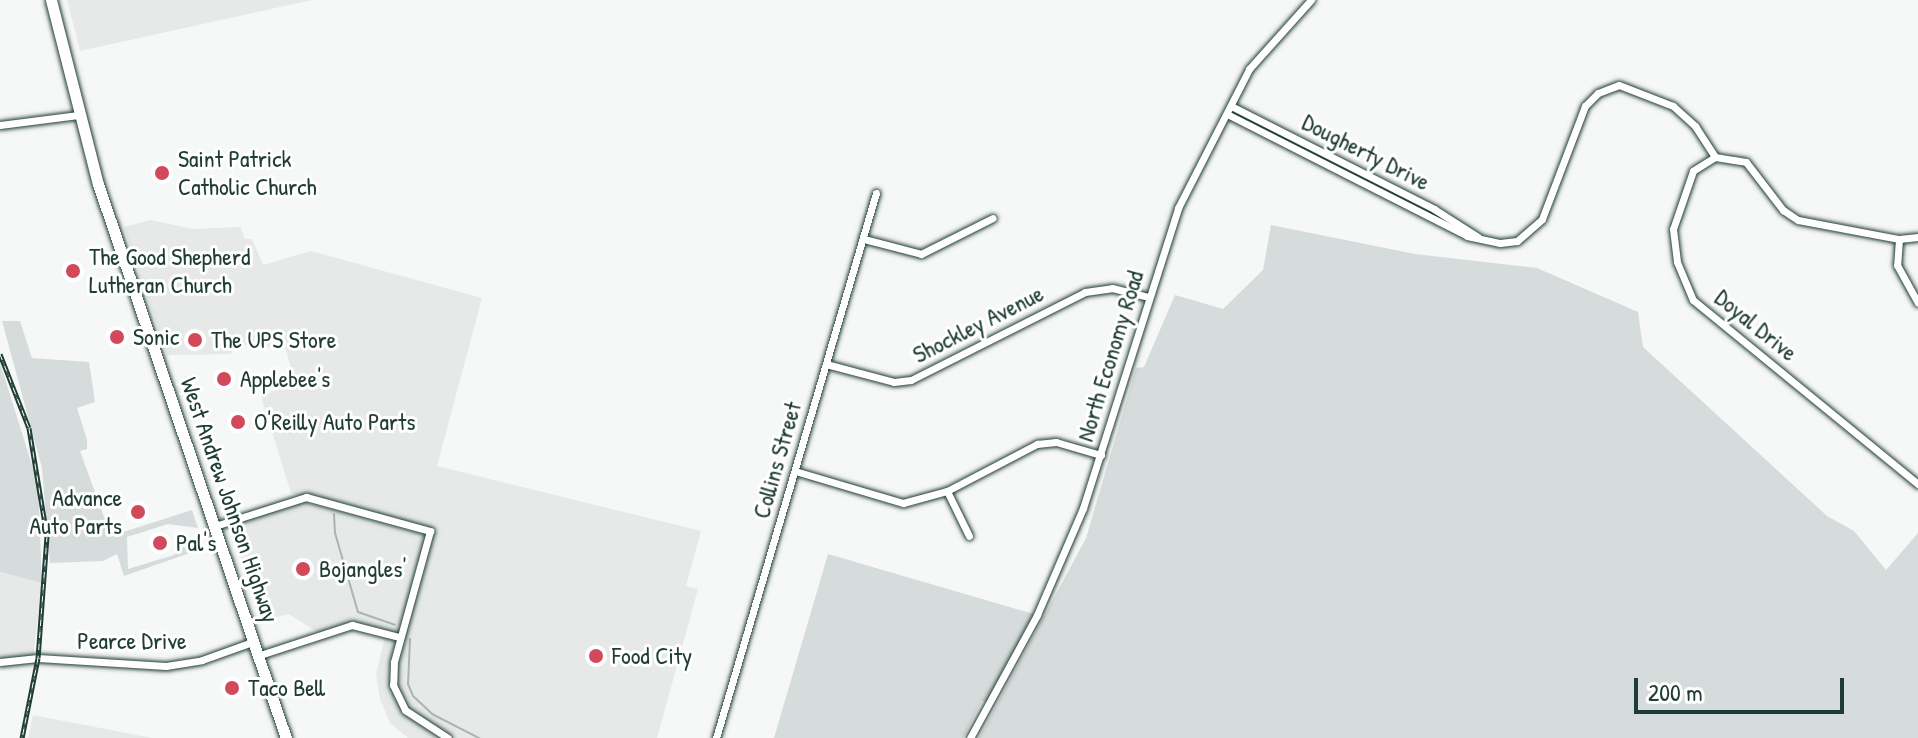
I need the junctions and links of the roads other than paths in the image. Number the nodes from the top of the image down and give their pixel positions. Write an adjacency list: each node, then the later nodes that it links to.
1 (51, 0): 4 (main road, West Andrew Johnson Highway)
2 (1311, 0): 3 (street, North Economy Road)
3 (1229, 110): 6 (street, Dougherty Drive); 12 (street, North Economy Road)
4 (78, 115): 5 (street); 19 (main road, West Andrew Johnson Highway)
5 (0, 125)
6 (1715, 157): 11 (street); 17 (street, Doyal Drive)
7 (876, 193): 10 (street, Collins Street)
8 (993, 218): 10 (street)
9 (1918, 237): 11 (street)
10 (864, 239): 14 (street, Collins Street)
11 (1899, 239): 13 (street)
12 (1147, 297): 14 (street, Shockley Avenue); 15 (street, North Economy Road)
13 (1918, 303)
14 (826, 364): 16 (street, Collins Street)
15 (1101, 455): 18 (street); 28 (street, North Economy Road)
16 (795, 471): 18 (street); 27 (street, Collins Street)
17 (1918, 484)
18 (947, 491): 20 (street)
19 (215, 526): 21 (street); 22 (main road, West Andrew Johnson Highway)
20 (969, 536)
21 (399, 637): 23 (street); 26 (street)
22 (255, 641): 23 (main road, West Andrew Johnson Highway); 24 (street, Pearce Drive)
23 (260, 655): 25 (main road, West Andrew Johnson Highway)
24 (3, 660)
25 (286, 738)
26 (448, 738)
27 (716, 738)
28 (970, 738)

